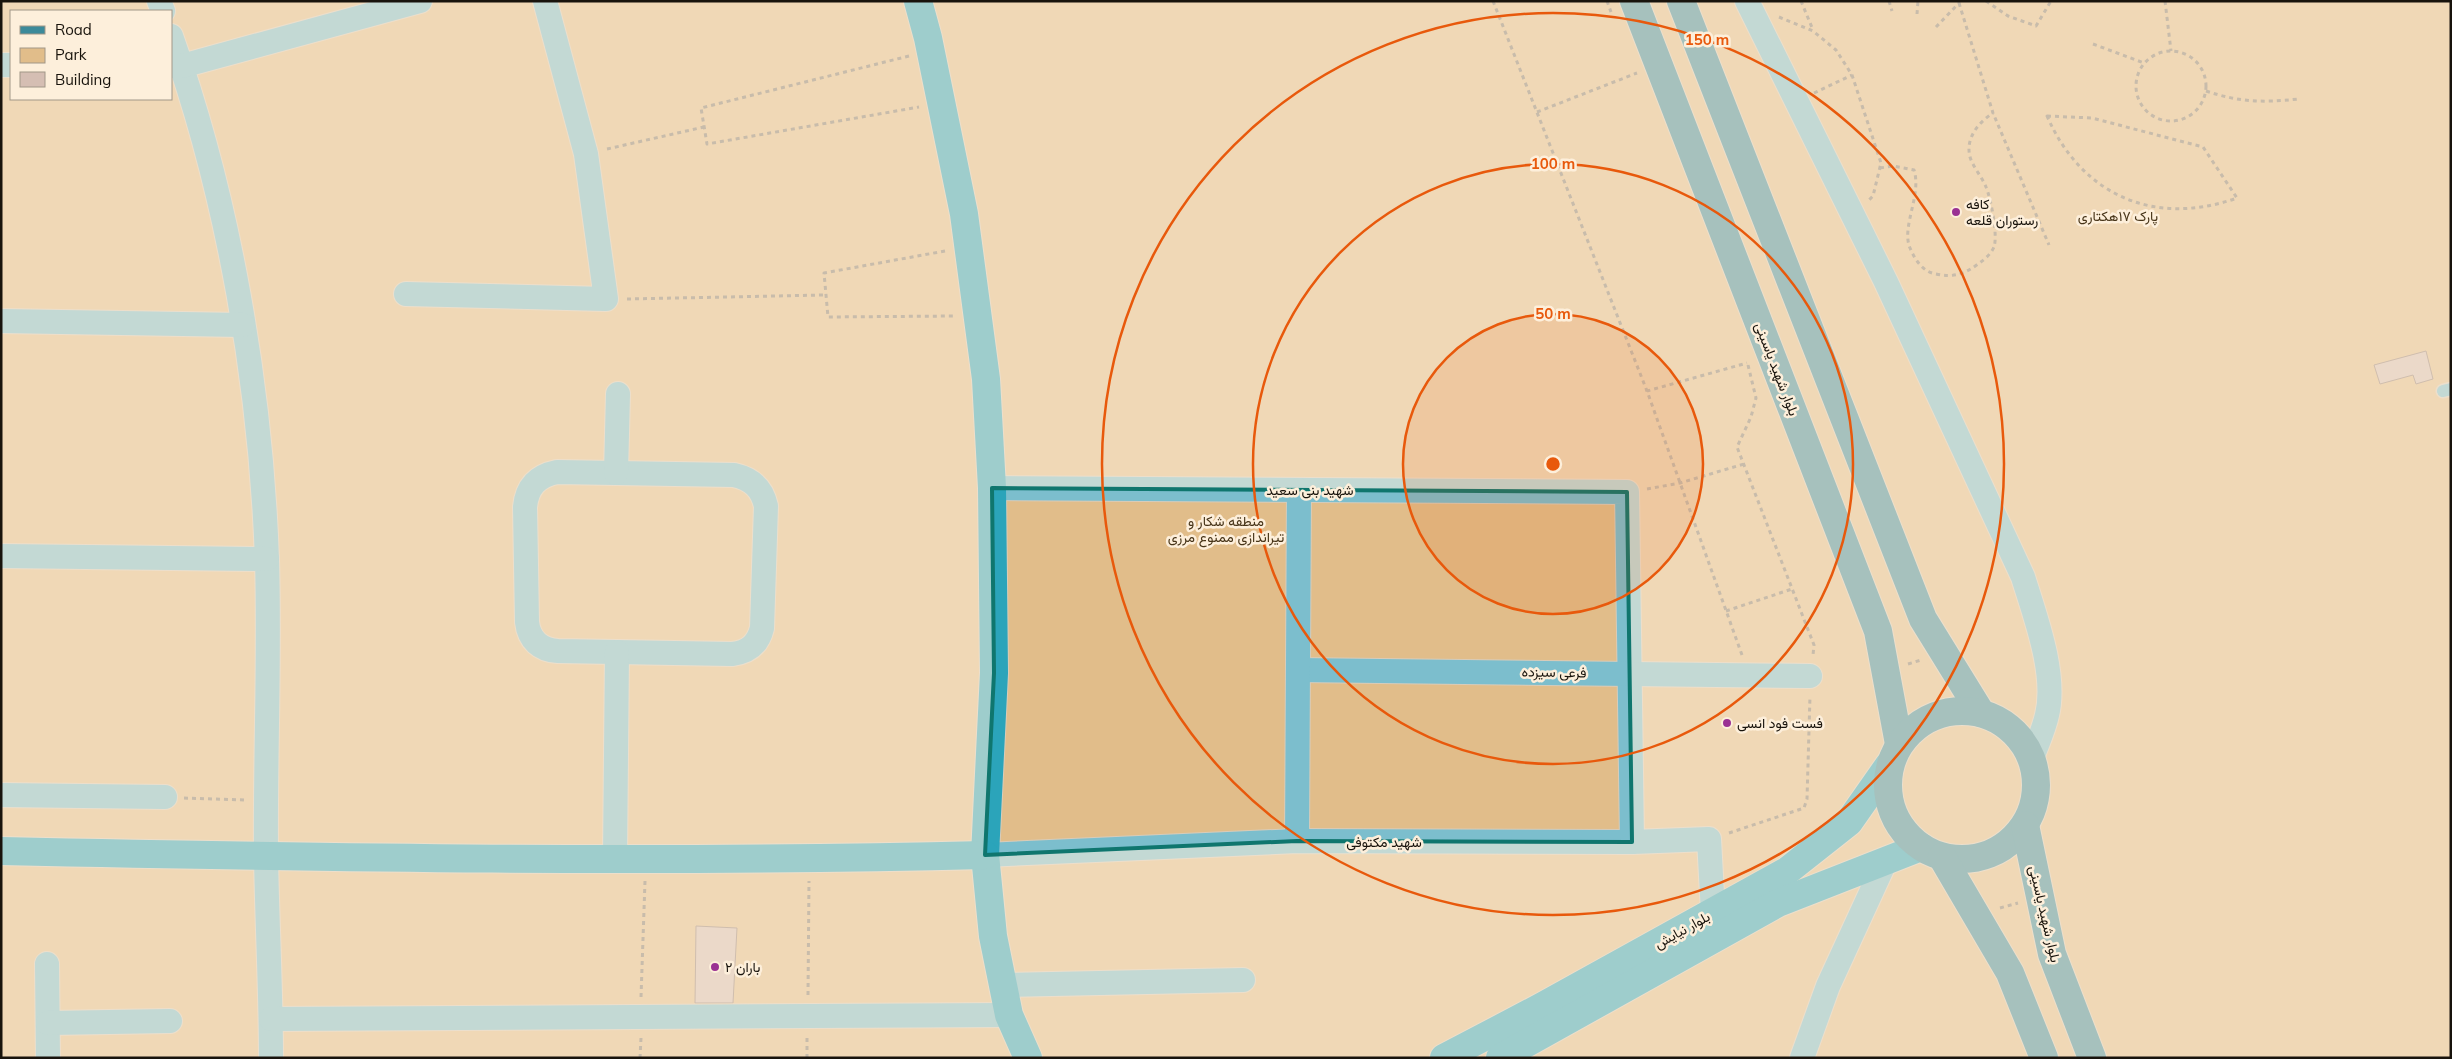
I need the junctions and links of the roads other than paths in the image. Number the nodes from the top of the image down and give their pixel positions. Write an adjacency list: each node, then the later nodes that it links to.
1 (420, 1): 8 (street)
2 (545, 1): 9 (street)
3 (918, 1): 14 (street)
4 (1634, 1): 23 (main road, بلوار شهید یاسینی)
5 (1681, 1): 22 (main road)
6 (1748, 1): 24 (street)
7 (172, 41): 8 (street)
8 (177, 66): 11 (street)
9 (406, 294)
10 (1, 321): 11 (street)
11 (243, 325): 17 (street)
12 (618, 394): 13 (street)
13 (616, 472): 18 (street); 18 (street)
14 (992, 488): 15 (street, شهید بنی سعید); 32 (street)
15 (1299, 490): 19 (street); 20 (street, شهید بنی سعید)
16 (1, 556): 17 (street)
17 (267, 559): 33 (street)
18 (617, 652): 34 (street)
19 (1298, 670): 20 (street, فرعی سیزده); 28 (street)
20 (1629, 673): 21 (street, فرعی سیزده); 29 (street)
21 (1810, 676)
22 (1981, 712): 23 (main road); 24 (main road)
23 (1894, 754): 31 (main road); 36 (street, بلوار نیایش)
24 (2032, 758): 27 (main road)
25 (1, 795): 26 (street)
26 (165, 798)
27 (2025, 825): 31 (main road); 53 (main road, بلوار شهید یاسینی)
28 (1297, 842): 29 (street, شهید مکتوفی); 32 (street, شهید مکتوفی)
29 (1632, 842): 36 (street, شهید مکتوفی)
30 (1, 851): 33 (street)
31 (1931, 852): 35 (street, بلوار نیایش); 52 (main road)
32 (985, 854): 34 (street); 39 (street)
33 (266, 856): 34 (street); 43 (street)
34 (615, 858)
35 (1886, 860): 40 (street, بلوار نیایش); 51 (street)
36 (1712, 913): 40 (street, بلوار نیایش)
37 (47, 964): 45 (street)
38 (1242, 980): 39 (street)
39 (1003, 985): 41 (street)
40 (1598, 989): 42 (street, بلوار نیایش)
41 (1009, 1015): 43 (street); 48 (street)
42 (1549, 1016): 49 (street, بلوار نیایش); 50 (street, بلوار نیایش)
43 (271, 1019): 47 (street)
44 (170, 1021): 45 (street)
45 (48, 1023): 46 (street)
46 (48, 1058)
47 (271, 1058)
48 (1028, 1058)
49 (1444, 1058)
50 (1500, 1058)
51 (1802, 1058)
52 (2044, 1058)
53 (2092, 1058)

